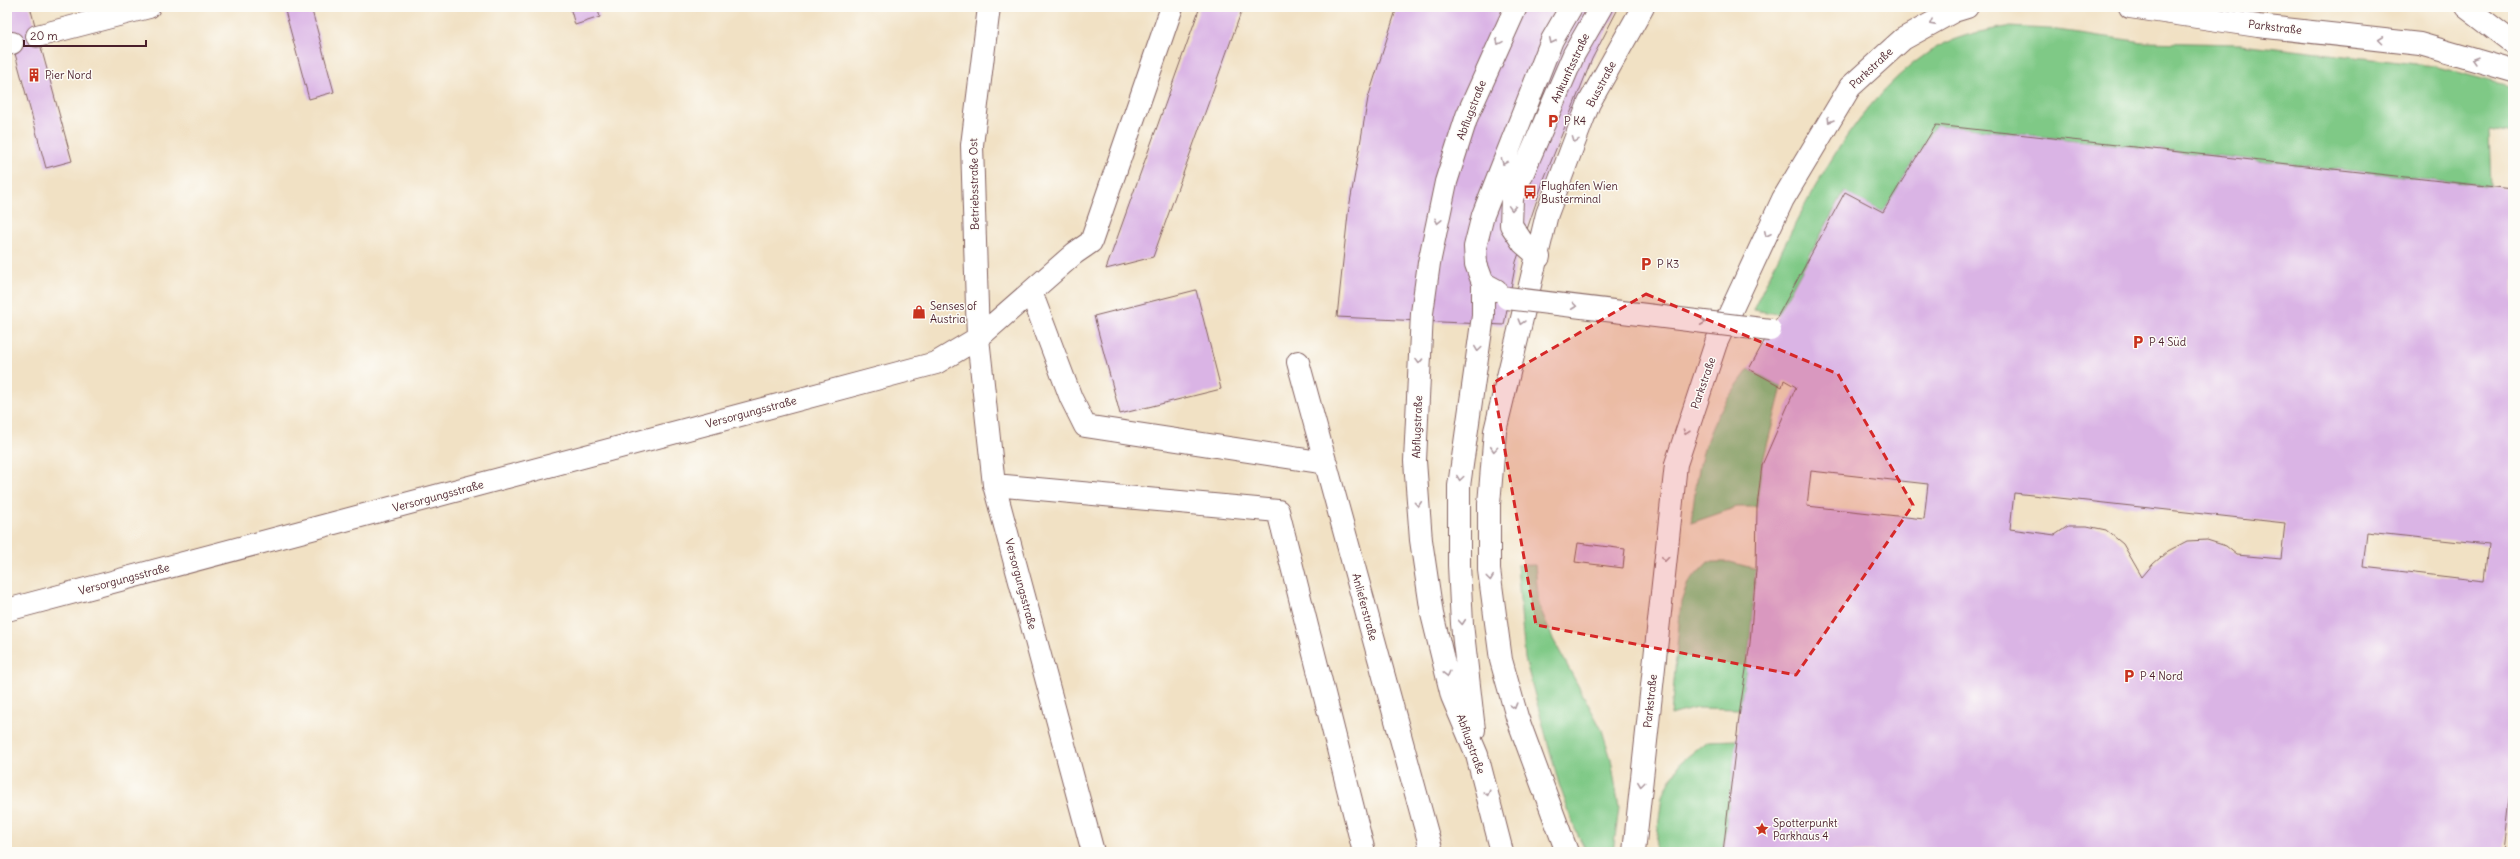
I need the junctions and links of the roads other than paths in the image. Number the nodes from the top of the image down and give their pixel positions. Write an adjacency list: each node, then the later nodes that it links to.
1 (148, 7): 11 (street)
2 (989, 7): 18 (street, Betriebsstraße Ost)
3 (1172, 7): 16 (street)
4 (1516, 7): 23 (street, Abflugstraße, one-way to 23)
5 (1571, 7): 15 (street, one-way to 15)
6 (1600, 7): 14 (street, Ankunftsstraße, one-way to 14)
7 (1643, 7): 14 (street, Busstraße, one-way to 14)
8 (1967, 7): 29 (street, Parkstraße, one-way to 29)
9 (2130, 7): 13 (street, Parkstraße, one-way to 9)
10 (2477, 11): 12 (street)
11 (37, 36)
12 (2513, 43)
13 (2513, 71)
14 (1539, 257): 28 (street, Busstraße, one-way to 28)
15 (1483, 283): 17 (street, one-way to 17, bridge); 23 (street, one-way to 23)
16 (1031, 292): 18 (street); 20 (street)
17 (1770, 330)
18 (978, 338): 21 (street, Versorgungsstraße); 22 (street, Versorgungsstraße)
19 (1298, 362): 20 (street, Anlieferstraße)
20 (1326, 463): 26 (street, Anlieferstraße)
21 (994, 485): 24 (street, Versorgungsstraße); 25 (street)
22 (7, 610)
23 (1477, 755): 27 (street, Abflugstraße, one-way to 27)
24 (1094, 852)
25 (1364, 852)
26 (1432, 852)
27 (1502, 852)
28 (1568, 852)
29 (1634, 852)

